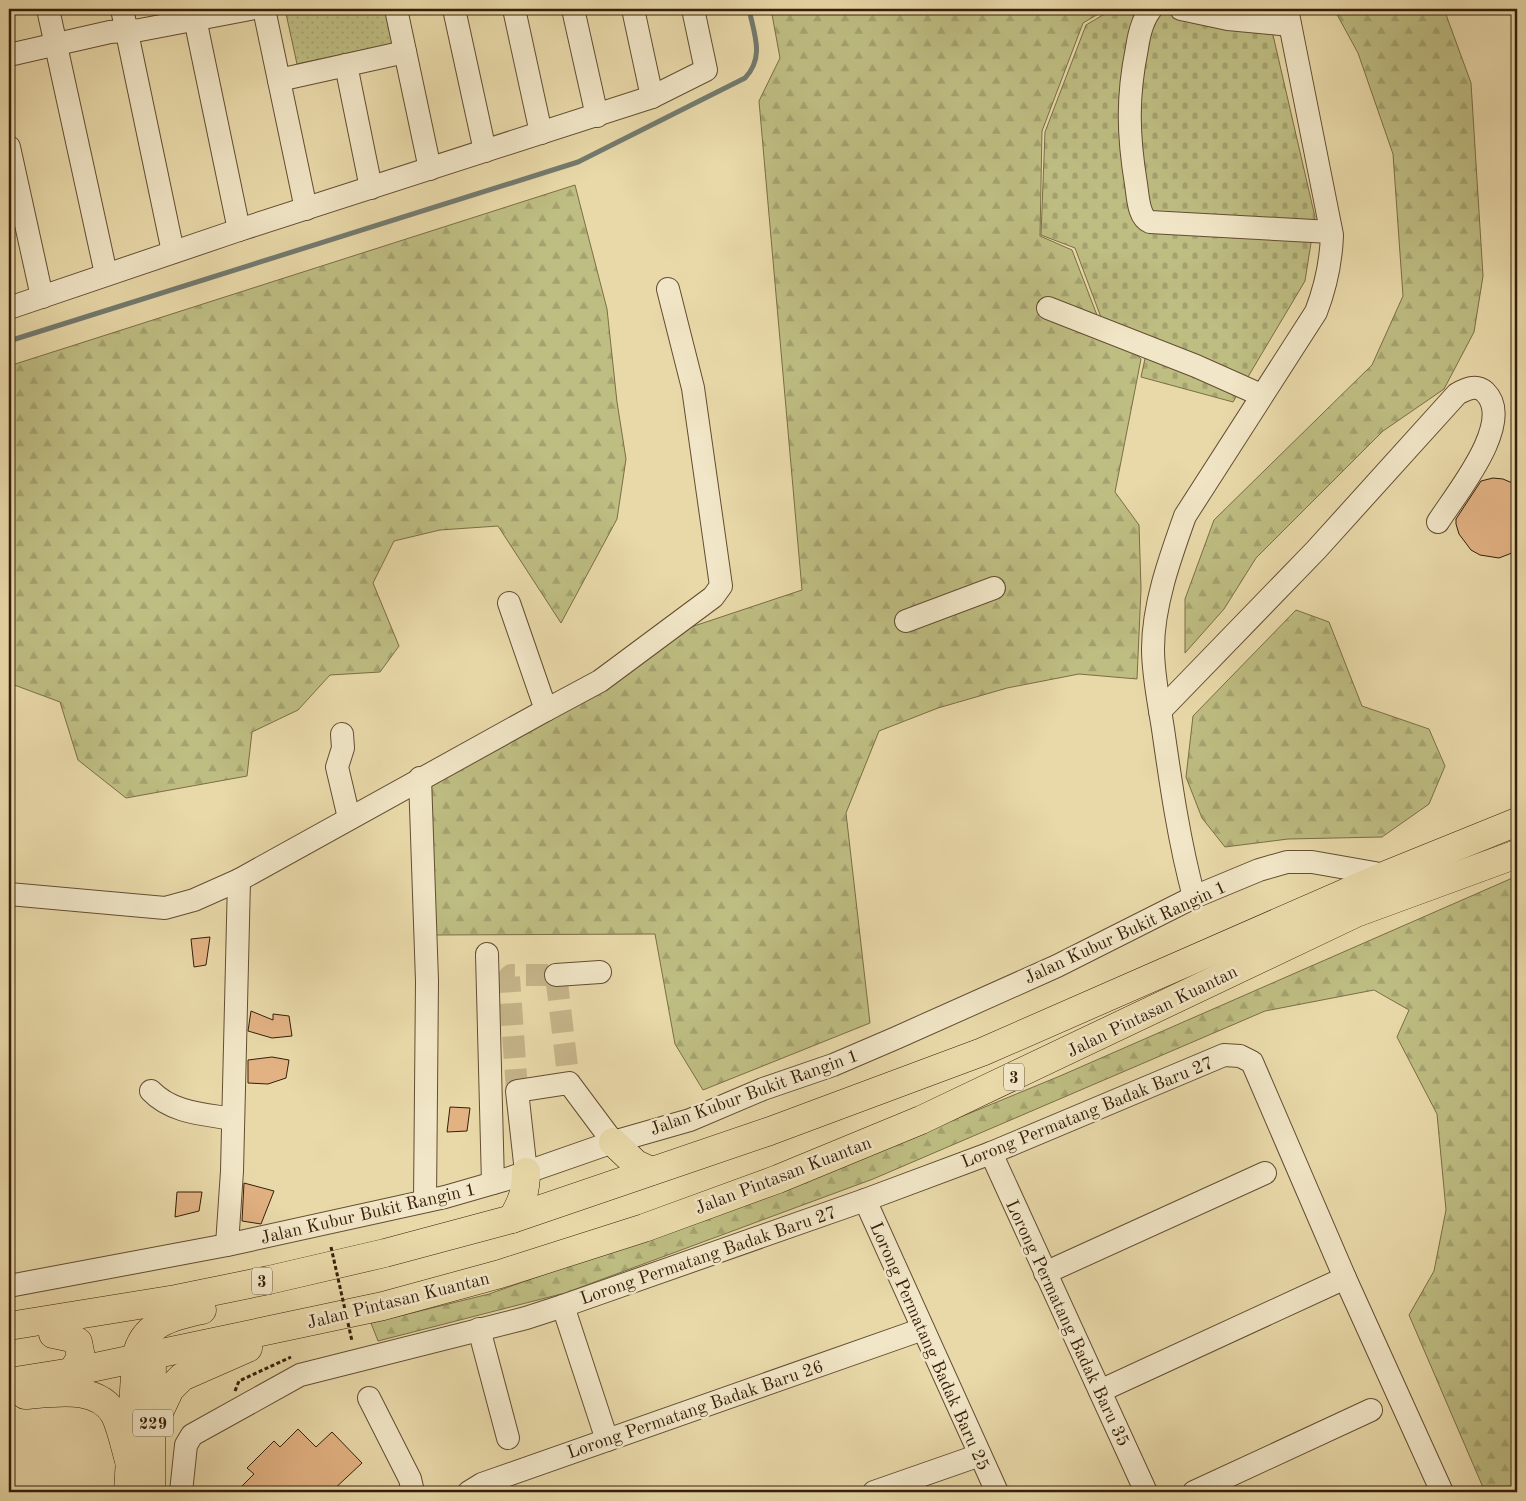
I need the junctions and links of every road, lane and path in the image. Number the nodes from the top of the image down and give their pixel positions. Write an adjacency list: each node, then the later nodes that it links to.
1 (48, 9): 15 (street)
2 (250, 9): 12 (street)
3 (264, 9): 19 (street)
4 (396, 9): 16 (street)
5 (454, 9): 24 (street)
6 (514, 9): 22 (street)
7 (573, 9): 21 (street)
8 (633, 9): 20 (street)
9 (693, 9): 20 (street)
10 (1151, 9): 29 (street)
11 (1181, 9): 13 (street)
12 (194, 15): 14 (street); 28 (street)
13 (1289, 17): 29 (street)
14 (125, 19): 15 (street); 30 (street)
15 (56, 44): 17 (street); 31 (street)
16 (405, 52): 18 (street); 25 (street)
17 (9, 55)
18 (346, 65): 19 (street); 26 (street)
19 (279, 80): 27 (street)
20 (652, 97): 21 (street)
21 (597, 116): 22 (street)
22 (541, 133): 24 (street)
23 (9, 147): 33 (street)
24 (485, 151): 25 (street)
25 (430, 169): 26 (street)
26 (371, 188): 27 (street)
27 (306, 208): 28 (street)
28 (239, 230): 30 (street)
29 (1331, 232): 36 (street)
30 (174, 252): 31 (street)
31 (106, 274): 33 (street)
32 (668, 289): 41 (street)
33 (42, 297): 34 (street)
34 (9, 308)
35 (1048, 308): 36 (street)
36 (1261, 395): 42 (street)
37 (1438, 522): 42 (street)
38 (994, 588): 40 (street)
39 (509, 603): 41 (street)
40 (906, 621)
41 (546, 710): 44 (street)
42 (1160, 711): 51 (street)
43 (342, 734): 45 (street)
44 (420, 778): 45 (street); 65 (street)
45 (349, 818): 49 (street)
46 (1517, 822): 48 (main road, Jalan Pintasan Kuantan / 3)
47 (1517, 854): 73 (main road, Jalan Pintasan Kuantan / 3)
48 (1386, 876): 51 (street, Jalan Kubur Bukit Rangin 1); 57 (main road, Jalan Pintasan Kuantan / 3)
49 (239, 880): 50 (street); 56 (street)
50 (9, 894)
51 (1194, 897): 58 (street, Jalan Kubur Bukit Rangin 1)
52 (487, 954): 63 (street)
53 (600, 972): 54 (street)
54 (556, 975)
55 (152, 1091): 56 (street)
56 (233, 1119): 67 (street)
57 (770, 1131): 60 (main road, Jalan Pintasan Kuantan / 3); 80 (main road)
58 (613, 1142): 60 (main road); 61 (street, Jalan Kubur Bukit Rangin 1); 61 (street)
59 (991, 1153): 64 (street, Lorong Permatang Badak Baru 27); 69 (street, Lorong Permatang Badak Baru 35); 70 (street, Lorong Permatang Badak Baru 27)
60 (651, 1171): 66 (main road, Jalan Pintasan Kuantan / 3)
61 (526, 1172): 63 (street, Jalan Kubur Bukit Rangin 1); 66 (main road)
62 (1265, 1173): 69 (street)
63 (493, 1183): 65 (street, Jalan Kubur Bukit Rangin 1)
64 (865, 1200): 72 (street, Lorong Permatang Badak Baru 27); 76 (street, Lorong Permatang Badak Baru 25)
65 (425, 1201): 67 (street, Jalan Kubur Bukit Rangin 1)
66 (512, 1218): 74 (main road, Jalan Pintasan Kuantan / 3)
67 (227, 1245): 71 (street, Jalan Kubur Bukit Rangin 1)
68 (330, 1247): 79 (path, bridge)
69 (1045, 1273): 83 (street, Lorong Permatang Badak Baru 35)
70 (1345, 1278): 83 (street); 101 (street, Lorong Permatang Badak Baru 27)
71 (9, 1286)
72 (563, 1306): 75 (street, Lorong Permatang Badak Baru 27); 89 (street, Lorong Permatang Badak Baru 27)
73 (314, 1321): 80 (main road, Jalan Pintasan Kuantan / 3); 87 (main road)
74 (9, 1326)
75 (479, 1329): 88 (street); 94 (street, Lorong Permatang Badak Baru 27)
76 (923, 1329): 89 (street, Lorong Permatang Badak Baru 26); 90 (street, Lorong Permatang Badak Baru 25)
77 (53, 1334): 78 (main road); 80 (main road); 81 (main road)
78 (9, 1341)
79 (352, 1341)
80 (143, 1350): 81 (main road, Jalan Pintasan Kuantan / 3); 87 (main road, 229); 91 (main road, 229)
81 (72, 1372): 82 (main road, Jalan Pintasan Kuantan / 3)
82 (9, 1382)
83 (1100, 1391): 99 (street, Lorong Permatang Badak Baru 35)
84 (9, 1396): 91 (main road)
85 (369, 1398): 95 (street)
86 (1370, 1410): 100 (street)
87 (153, 1425): 93 (main road, 229)
88 (508, 1438)
89 (606, 1440): 96 (street, Lorong Permatang Badak Baru 26)
90 (980, 1455): 97 (street); 98 (street, Lorong Permatang Badak Baru 25)
91 (130, 1464): 92 (main road, 229)
92 (128, 1492)
93 (151, 1492)
94 (181, 1492)
95 (413, 1492)
96 (470, 1492)
97 (874, 1492)
98 (997, 1492)
99 (1146, 1492)
100 (1194, 1492)
101 (1442, 1492)

